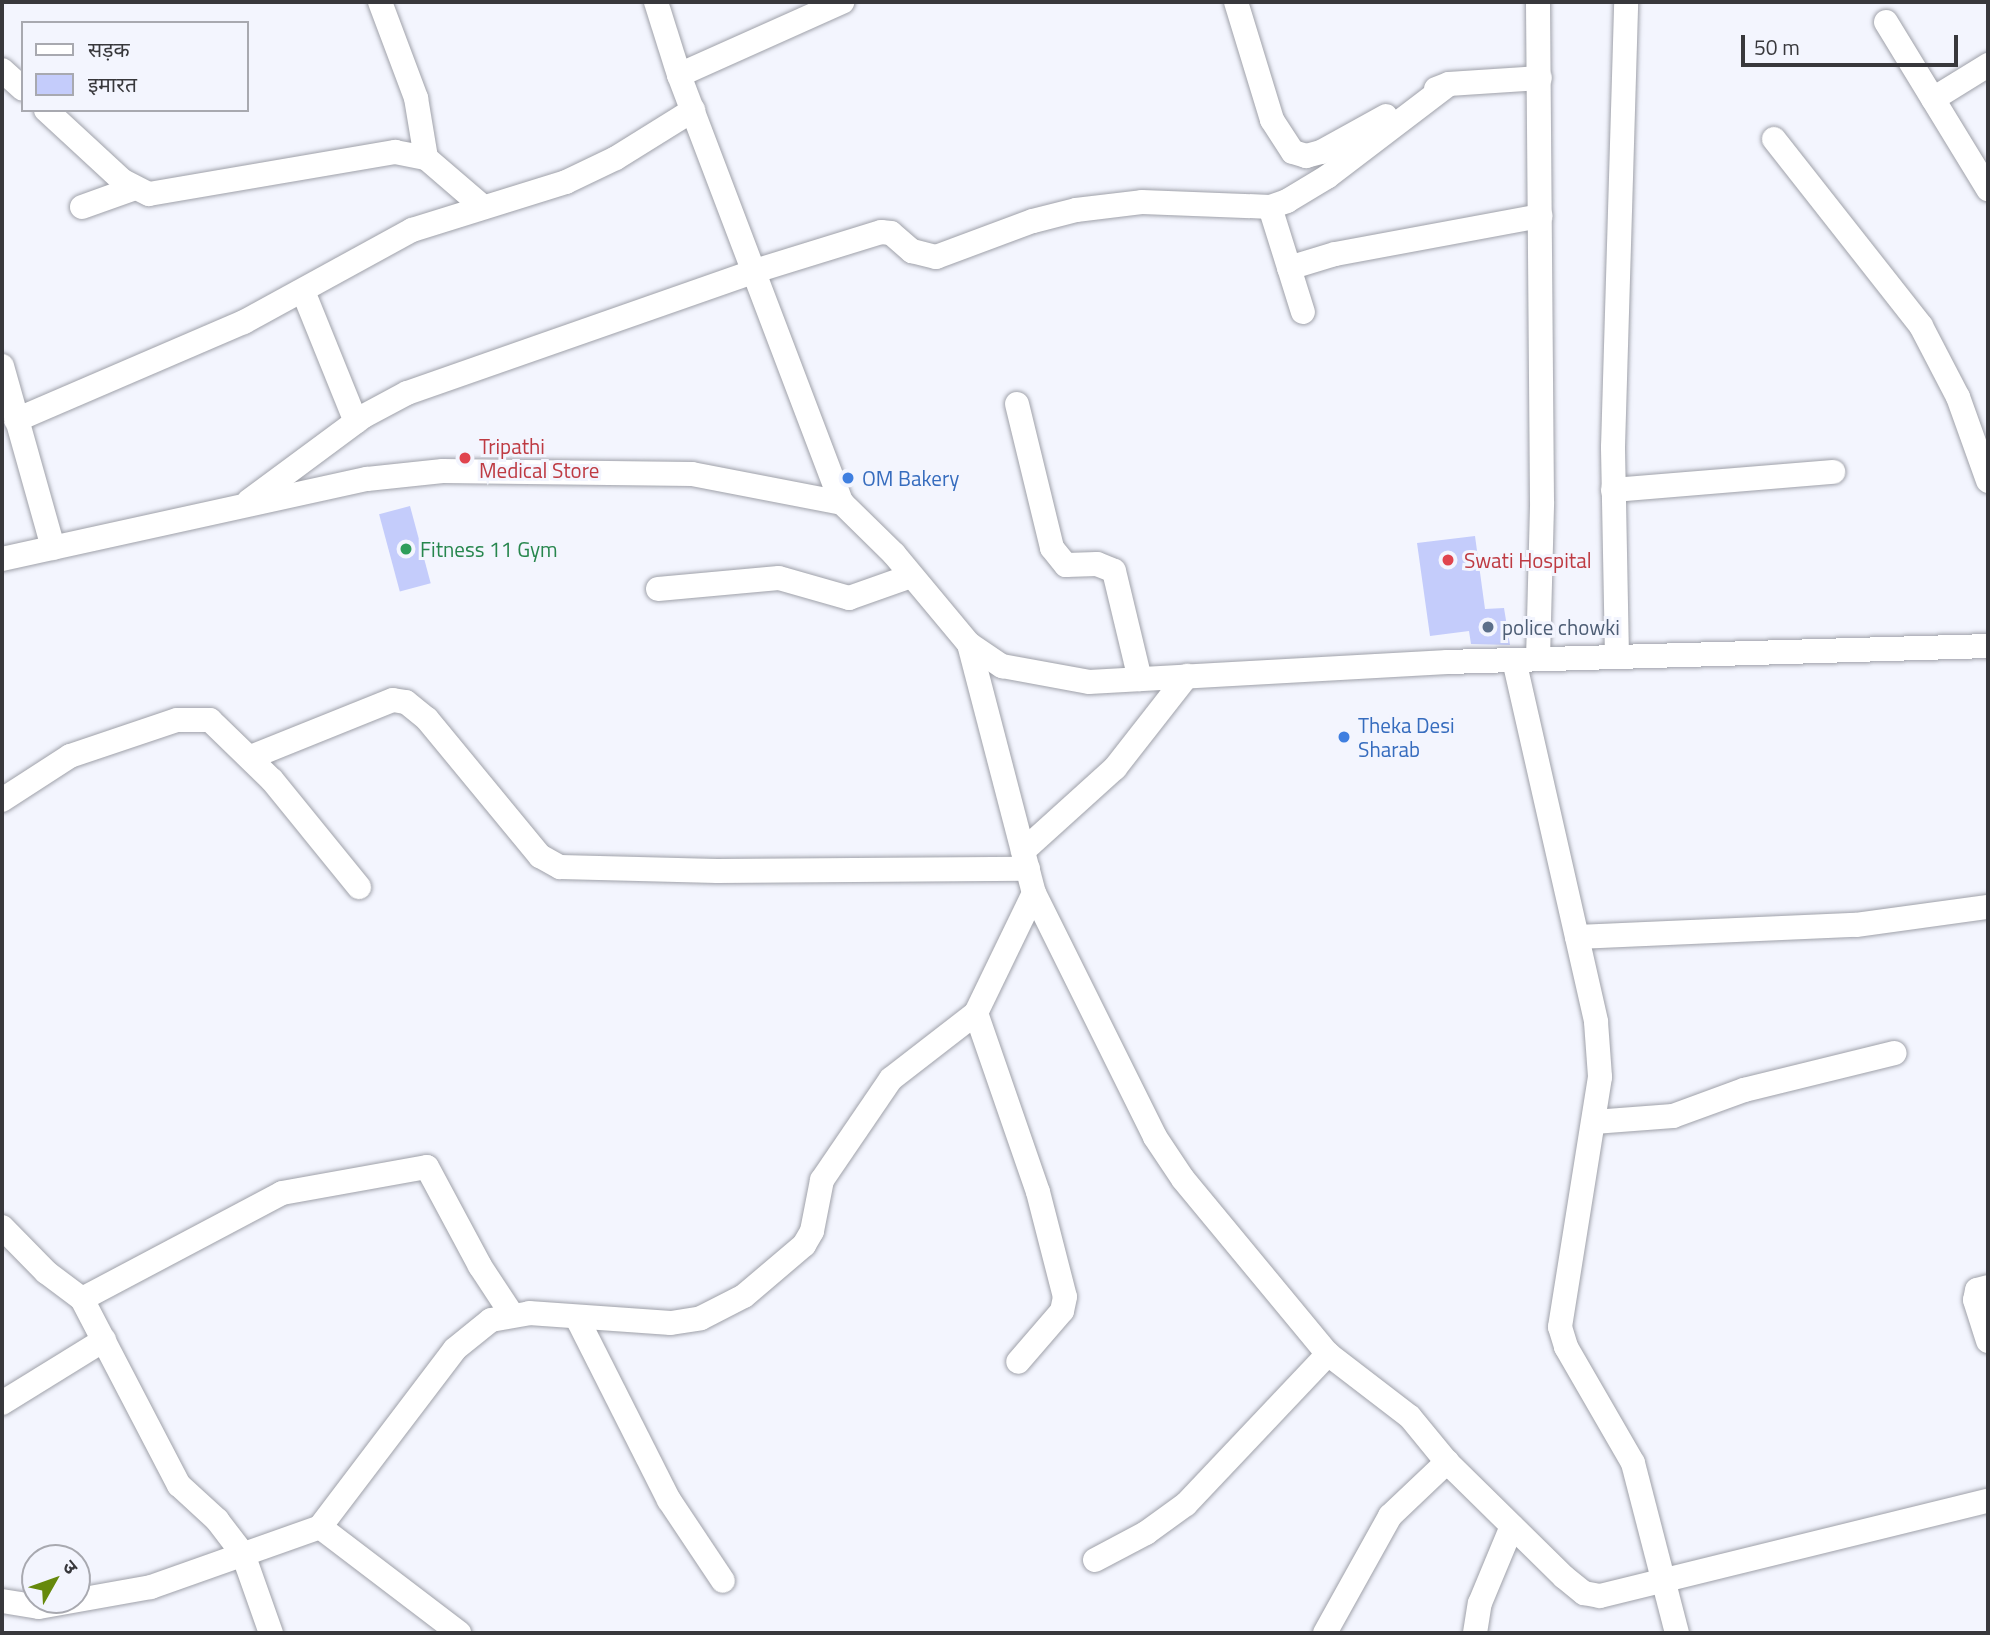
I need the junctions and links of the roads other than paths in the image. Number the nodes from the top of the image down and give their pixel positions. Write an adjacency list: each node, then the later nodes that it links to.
1 (380, 2): 18 (street)
2 (656, 2): 10 (street)
3 (842, 2): 10 (street)
4 (1236, 2): 12 (street)
5 (1538, 2): 11 (street)
6 (1626, 2): 35 (street)
7 (1886, 22): 14 (street)
8 (1988, 65): 14 (street)
9 (2, 70): 13 (street)
10 (680, 75): 15 (street)
11 (1540, 78): 12 (street); 24 (street)
12 (1449, 84): 23 (street)
13 (21, 87)
14 (1933, 99): 20 (street)
15 (693, 110): 22 (street); 26 (street)
16 (48, 112): 19 (street)
17 (1774, 139): 34 (street)
18 (426, 158): 19 (street); 22 (street)
19 (135, 188): 21 (street)
20 (1988, 189)
21 (82, 207)
22 (483, 207): 27 (street)
23 (1270, 207): 25 (street); 26 (street)
24 (1541, 216): 25 (street); 45 (street)
25 (1289, 268): 28 (street)
26 (755, 271): 32 (street); 36 (street)
27 (303, 291): 31 (street); 32 (street)
28 (1303, 313)
29 (2, 370): 31 (street)
30 (1017, 404): 47 (street)
31 (16, 420): 38 (street)
32 (356, 422): 37 (street)
33 (1833, 472): 35 (street)
34 (1988, 481)
35 (1613, 491): 44 (street)
36 (842, 503): 37 (street); 40 (street)
37 (243, 506): 38 (street)
38 (53, 548): 39 (street)
39 (2, 559)
40 (911, 576): 41 (street); 42 (street)
41 (659, 589)
42 (970, 644): 47 (street); 50 (street)
43 (1988, 646): 44 (street)
44 (1617, 657): 45 (street)
45 (1526, 659): 46 (street); 54 (street)
46 (1187, 676): 47 (street); 50 (street)
47 (1140, 679)
48 (251, 757): 49 (street); 50 (street); 51 (street)
49 (2, 800)
50 (1025, 860): 52 (street)
51 (359, 887)
52 (1034, 893): 55 (street); 65 (street)
53 (1988, 907): 54 (street)
54 (1577, 937): 57 (street)
55 (976, 1013): 62 (street); 66 (street)
56 (1895, 1053): 57 (street)
57 (1594, 1122): 74 (street)
58 (2, 1227): 60 (street)
59 (1988, 1287): 64 (street)
60 (82, 1299): 61 (street); 63 (street)
61 (511, 1313): 62 (street); 71 (street)
62 (577, 1318): 75 (street)
63 (104, 1340): 67 (street); 72 (street)
64 (1988, 1341)
65 (1328, 1354): 68 (street); 73 (street)
66 (1018, 1362)
67 (2, 1403)
68 (1447, 1461): 70 (street); 79 (street)
69 (1988, 1501): 74 (street)
70 (1512, 1526): 74 (street); 80 (street)
71 (320, 1527): 72 (street); 78 (street)
72 (243, 1554): 76 (street); 77 (street)
73 (1095, 1560)
74 (1662, 1577): 81 (street)
75 (723, 1581)
76 (2, 1601)
77 (271, 1633)
78 (459, 1633)
79 (1325, 1633)
80 (1475, 1633)
81 (1677, 1633)

